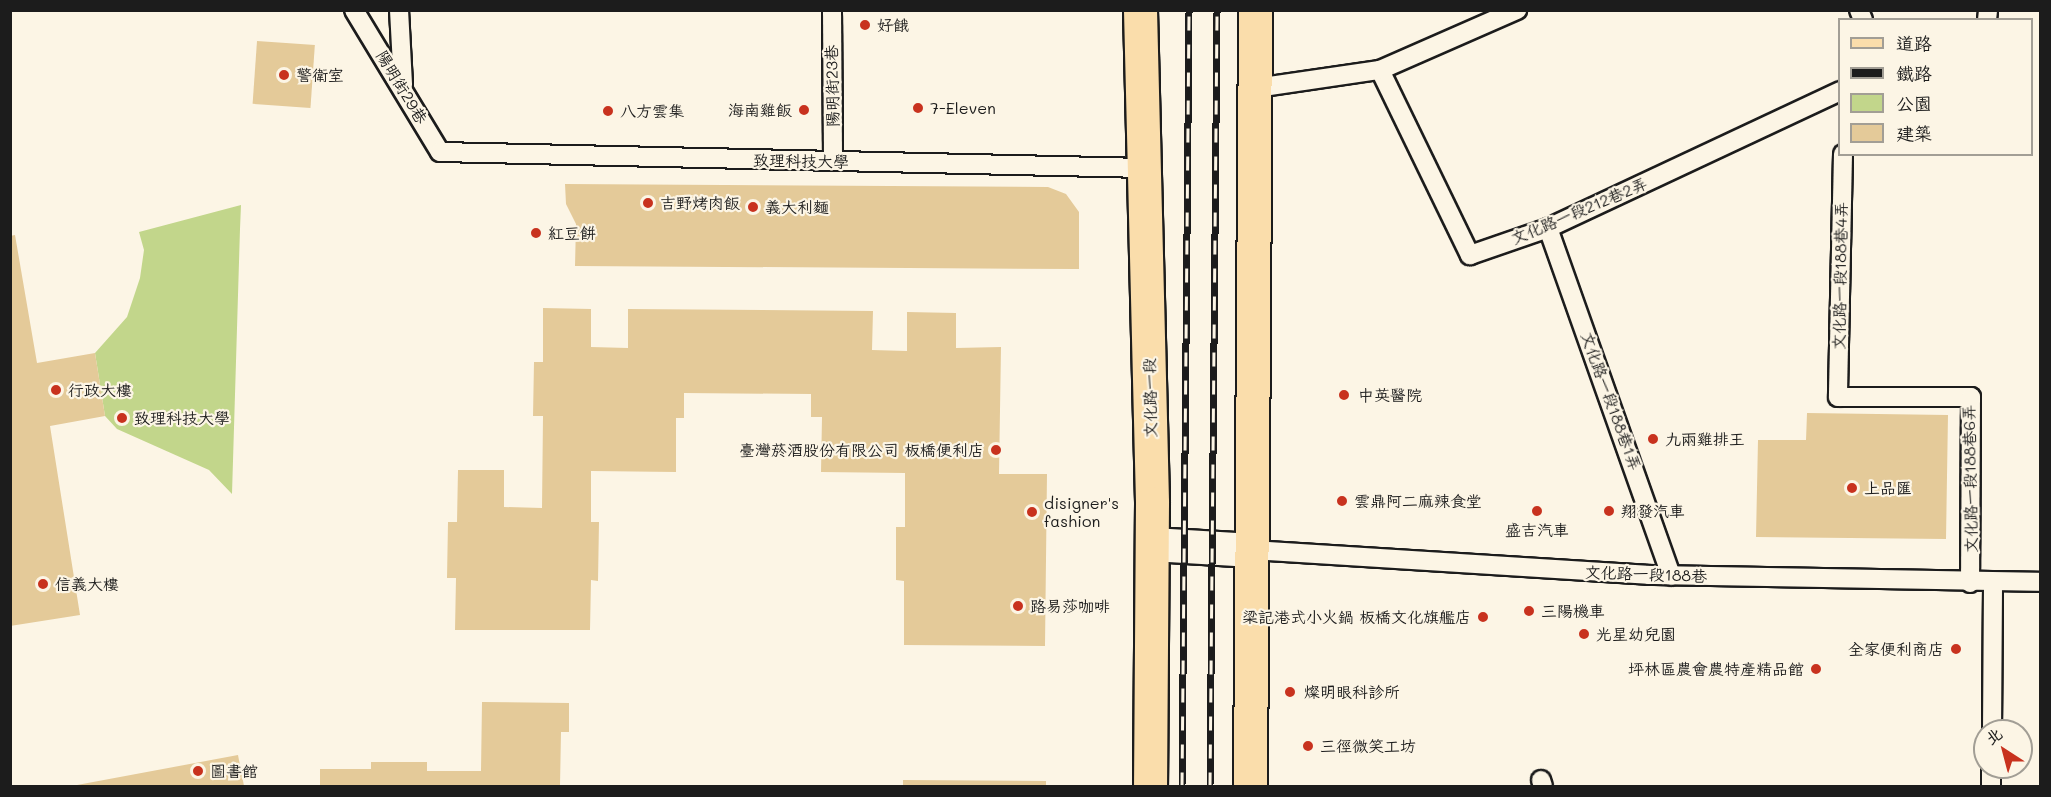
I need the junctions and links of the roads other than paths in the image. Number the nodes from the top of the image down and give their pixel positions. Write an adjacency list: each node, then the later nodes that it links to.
1 (354, 10): 8 (lane, 陽明街29巷)
2 (399, 10): 8 (lane)
3 (832, 10): 13 (lane, 陽明街23巷)
4 (1140, 10): 14 (main road, 文化路一段)
5 (1255, 10): 9 (main road)
6 (1517, 10): 7 (lane)
7 (1380, 70): 9 (lane); 15 (lane, 文化路一段212巷2弄)
8 (403, 87): 11 (lane, 陽明街29巷)
9 (1256, 88): 18 (main road)
10 (1838, 91): 15 (lane, 文化路一段212巷2弄)
11 (455, 153): 13 (lane, 致理科技大學)
12 (1843, 156): 16 (lane, 文化路一段188巷4弄)
13 (833, 161): 14 (lane, 致理科技大學)
14 (1146, 168): 17 (main road, 文化路一段)
15 (1548, 228): 19 (lane, 文化路一段188巷1弄)
16 (1838, 397): 21 (lane, 文化路一段188巷6弄)
17 (1152, 544): 18 (street); 24 (main road, 文化路一段)
18 (1252, 550): 19 (lane, 文化路一段188巷); 25 (main road)
19 (1671, 576): 21 (lane, 文化路一段188巷)
20 (2040, 582): 22 (lane, 文化路一段188巷)
21 (1970, 583): 22 (lane, 文化路一段188巷)
22 (1993, 584): 23 (lane)
23 (1992, 719)
24 (1150, 786)
25 (1250, 786)

